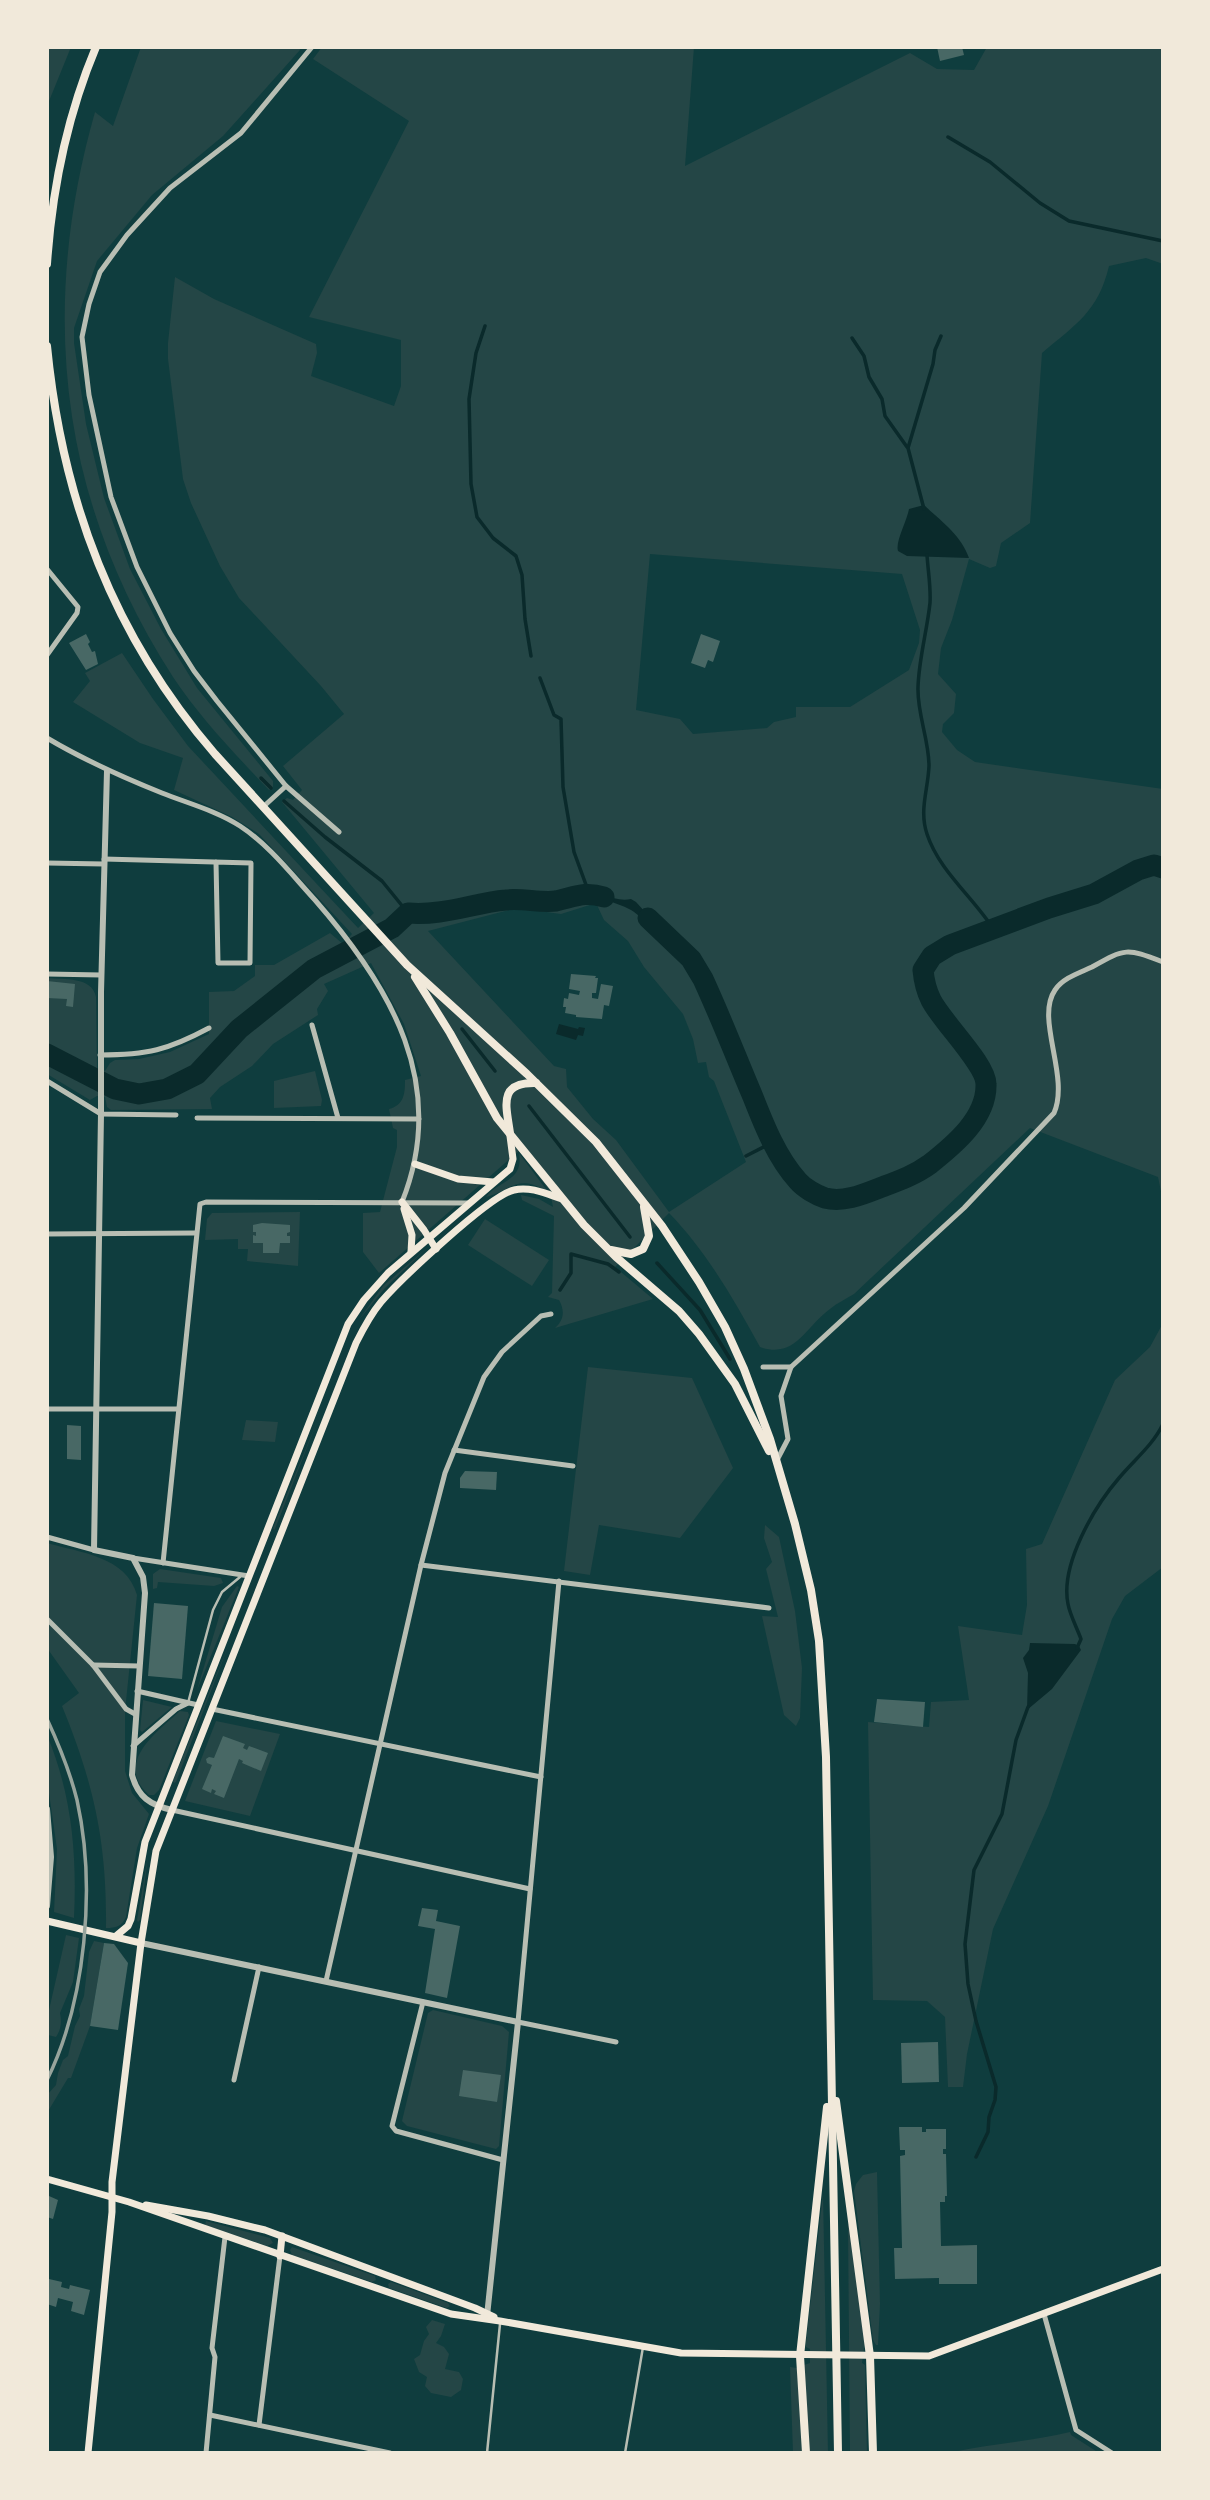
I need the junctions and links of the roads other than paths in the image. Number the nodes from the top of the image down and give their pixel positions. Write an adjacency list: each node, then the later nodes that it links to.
1 (96, 47): 3 (main road)
2 (312, 47): 9 (street)
3 (47, 264)
4 (47, 346): 10 (main road)
5 (47, 569): 6 (street)
6 (47, 655)
7 (47, 738): 8 (street)
8 (107, 771): 12 (street); 28 (street)
9 (286, 786): 10 (street); 11 (street)
10 (263, 807): 16 (main road)
11 (339, 832)
12 (104, 862): 13 (street); 14 (street); 18 (street)
13 (216, 862): 13 (street)
14 (47, 863)
15 (1163, 962): 47 (street)
16 (407, 965): 23 (main road); 29 (main road)
17 (47, 974): 18 (street)
18 (101, 975): 21 (street)
19 (312, 1025): 27 (street)
20 (209, 1028): 21 (street)
21 (100, 1055): 24 (street)
22 (47, 1082): 24 (street)
23 (536, 1083): 29 (main road); 35 (main road)
24 (101, 1114): 25 (street); 38 (street)
25 (176, 1115)
26 (197, 1118): 27 (street)
27 (338, 1118): 28 (street)
28 (419, 1119): 30 (street)
29 (510, 1136): 31 (main road); 32 (main road)
30 (415, 1164): 31 (main road); 33 (street)
31 (494, 1182): 34 (main road)
32 (562, 1199): 40 (main road); 41 (main road)
33 (401, 1202): 34 (street); 36 (street); 39 (main road); 42 (main road)
34 (468, 1203): 39 (main road)
35 (643, 1204): 40 (main road); 54 (main road)
36 (195, 1233): 38 (street); 52 (street)
37 (47, 1234): 38 (street)
38 (99, 1234): 51 (street)
39 (429, 1237): 41 (main road); 42 (main road)
40 (608, 1249): 54 (main road)
41 (436, 1250): 45 (main road)
42 (411, 1252): 44 (main road)
43 (551, 1314): 53 (street)
44 (348, 1324): 45 (main road); 48 (main road)
45 (362, 1331): 49 (main road)
46 (763, 1367): 47 (street)
47 (791, 1367): 54 (street)
48 (316, 1403): 49 (main road); 57 (main road)
49 (330, 1408): 58 (main road)
50 (47, 1409): 51 (street)
51 (96, 1409): 52 (street); 59 (street)
52 (178, 1409): 61 (street)
53 (454, 1450): 55 (street); 62 (street)
54 (776, 1462): 96 (main road)
55 (573, 1466)
56 (47, 1537): 59 (street)
57 (263, 1539): 58 (main road); 63 (main road)
58 (276, 1545): 64 (main road)
59 (94, 1550): 60 (street)
60 (133, 1558): 61 (street); 71 (street)
61 (163, 1563): 63 (street)
62 (421, 1565): 65 (street); 77 (street)
63 (246, 1575): 64 (main road); 68 (main road); 73 (lane)
64 (262, 1581): 69 (main road)
65 (559, 1581): 66 (street); 79 (street)
66 (769, 1608)
67 (47, 1619): 70 (street)
68 (229, 1628): 69 (main road); 74 (main road)
69 (242, 1633): 75 (main road)
70 (93, 1665): 71 (street); 76 (street)
71 (139, 1665): 72 (street)
72 (137, 1691): 73 (street); 76 (street)
73 (188, 1703): 74 (street); 78 (street)
74 (198, 1705): 80 (main road)
75 (212, 1709): 77 (street); 82 (main road)
76 (135, 1714): 78 (street)
77 (380, 1744): 79 (street); 85 (street)
78 (132, 1747): 80 (street)
79 (541, 1777): 86 (street)
80 (158, 1807): 82 (street); 83 (main road)
81 (47, 1808): 87 (street)
82 (172, 1810): 84 (main road); 85 (street)
83 (143, 1847): 84 (main road); 89 (main road)
84 (156, 1851): 90 (main road)
85 (356, 1851): 86 (street); 92 (street)
86 (530, 1889): 94 (street)
87 (47, 1906)
88 (47, 1921): 89 (main road)
89 (116, 1936): 90 (main road)
90 (141, 1943): 91 (street); 100 (main road)
91 (259, 1967): 92 (street); 97 (street)
92 (326, 1981): 93 (street)
93 (424, 2002): 94 (street); 98 (street)
94 (518, 2022): 95 (street); 98 (street)
95 (617, 2042)
96 (831, 2066): 112 (main road); 113 (main road); 122 (main road)
97 (234, 2080)
98 (503, 2160): 109 (street)
99 (47, 2179): 100 (main road)
100 (112, 2197): 101 (main road); 116 (main road)
101 (129, 2202): 102 (main road); 103 (main road)
102 (282, 2236): 104 (main road); 106 (main road)
103 (225, 2237): 104 (main road); 114 (street)
104 (280, 2256): 107 (main road); 115 (street)
105 (1163, 2269): 108 (main road)
106 (384, 2274): 107 (main road); 109 (main road)
107 (378, 2289): 109 (main road)
108 (1044, 2314): 113 (main road); 124 (street)
109 (487, 2317): 110 (main road)
110 (500, 2321): 111 (main road); 119 (lane)
111 (643, 2347): 112 (main road); 120 (lane)
112 (800, 2356): 113 (main road); 121 (main road)
113 (866, 2356): 123 (main road)
114 (210, 2415): 115 (street); 117 (street)
115 (259, 2426): 118 (street)
116 (88, 2453)
117 (206, 2453)
118 (390, 2453)
119 (488, 2453)
120 (625, 2453)
121 (806, 2453)
122 (838, 2453)
123 (873, 2453)
124 (1112, 2453)

